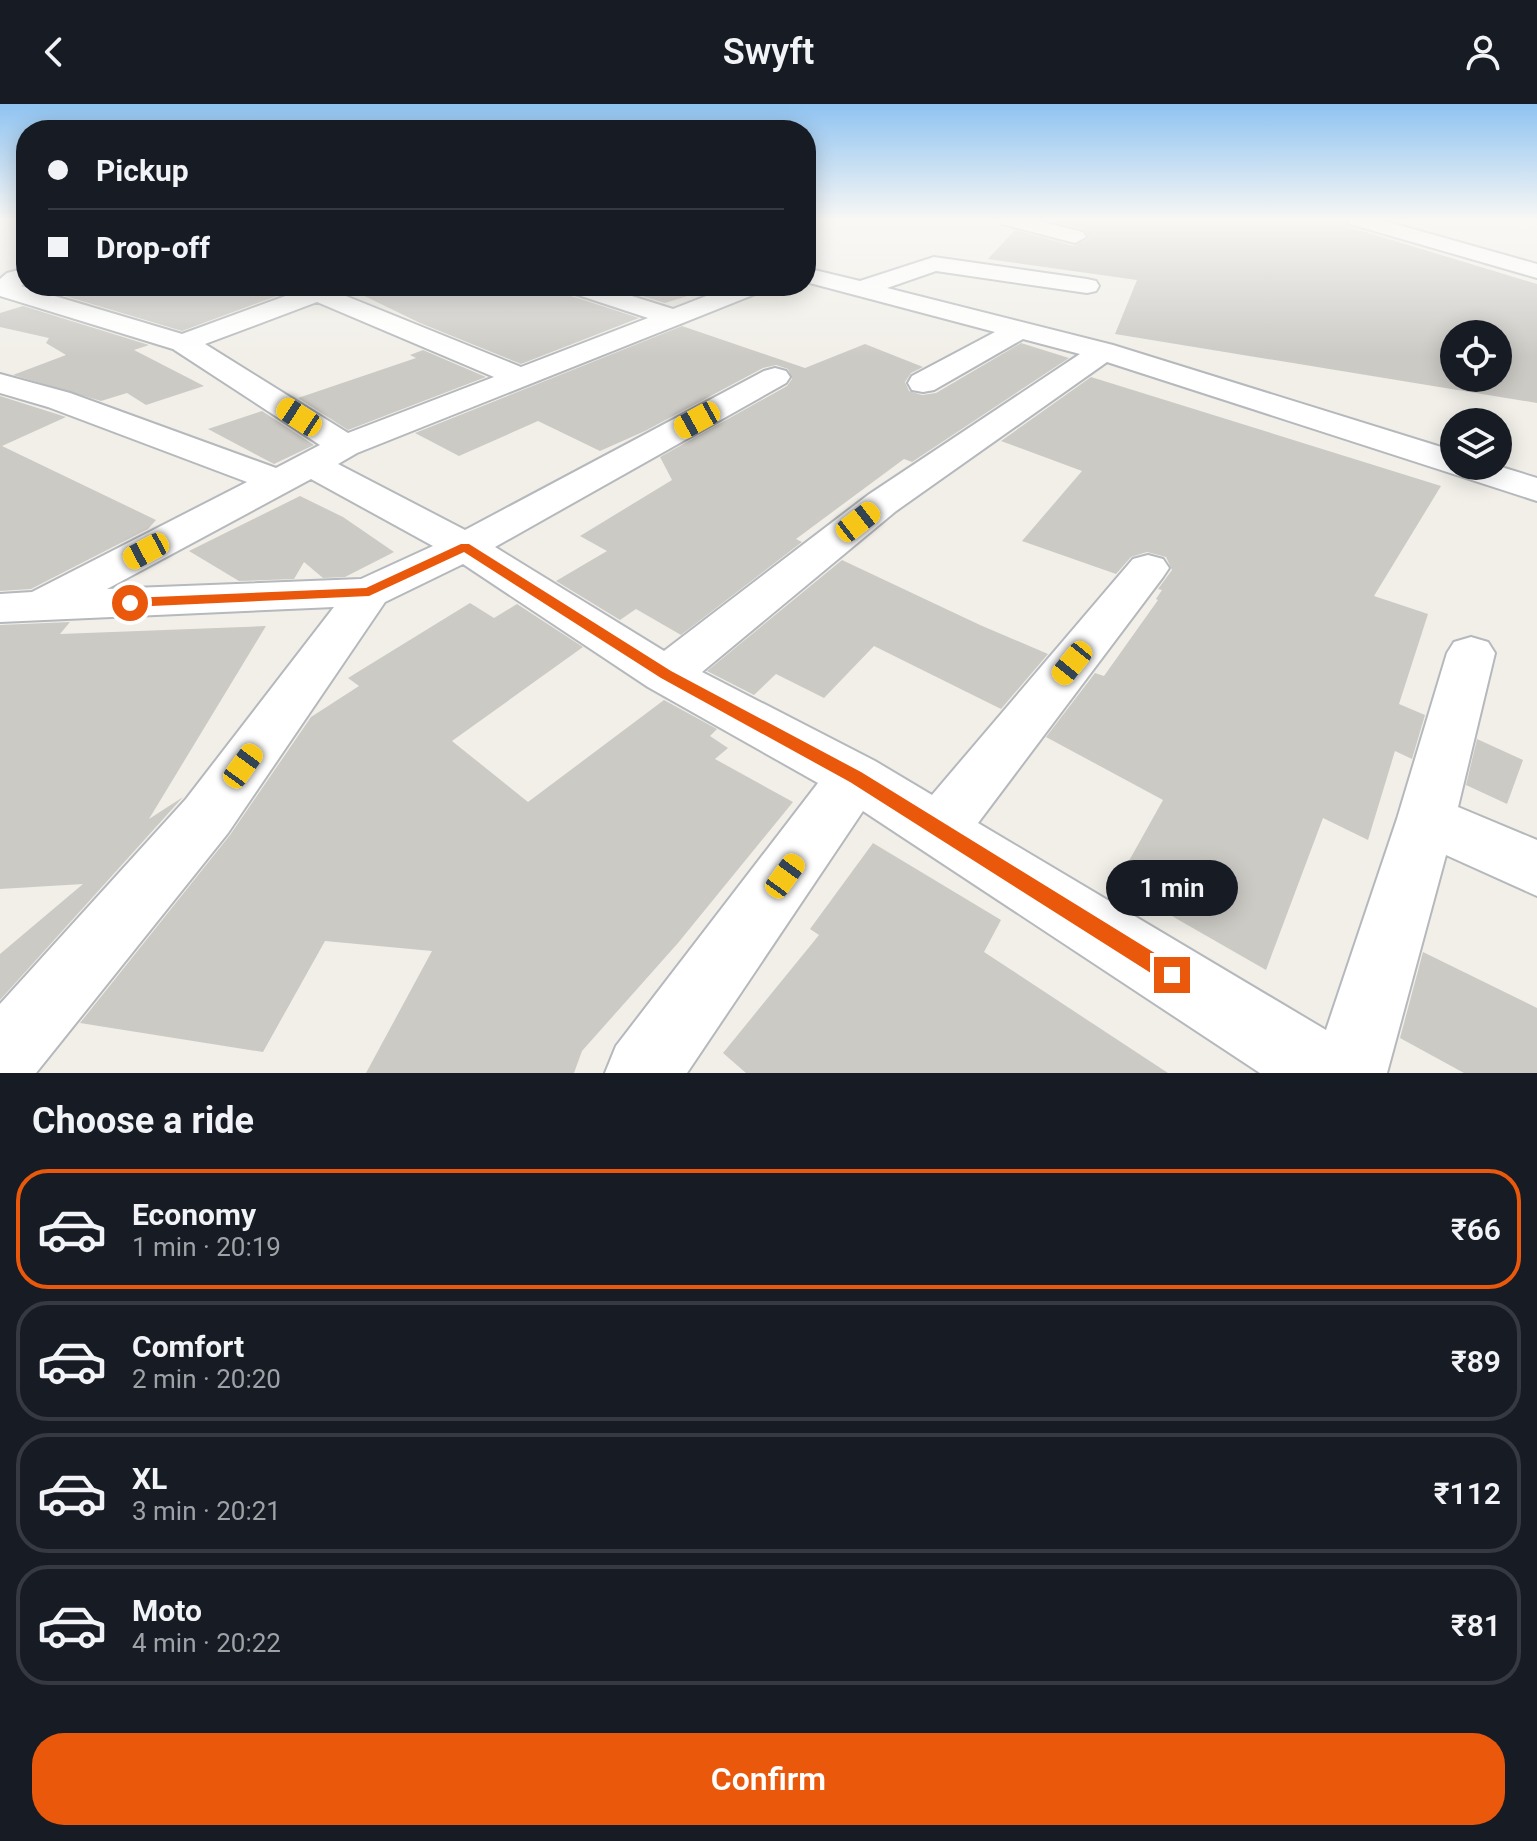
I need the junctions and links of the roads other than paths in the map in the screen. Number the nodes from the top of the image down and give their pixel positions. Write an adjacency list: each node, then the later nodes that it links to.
1 (924, 265): 5 (street)
2 (947, 265): 8 (street)
3 (1517, 265): 4 (street)
4 (1537, 271)
5 (900, 275): 9 (street); 22 (street)
6 (16, 278): 10 (street)
7 (816, 278): 9 (street)
8 (1087, 286)
9 (861, 289): 16 (street)
10 (16, 293)
11 (27, 296): 20 (street)
12 (309, 296): 20 (street)
13 (324, 296): 23 (street)
14 (606, 296): 17 (street)
15 (728, 296): 17 (street)
16 (962, 315): 18 (street); 19 (street)
17 (672, 317): 23 (street)
18 (1018, 330): 21 (street); 26 (street)
19 (922, 335)
20 (183, 343): 28 (street)
21 (1103, 351): 27 (street); 36 (street)
22 (1153, 353)
23 (517, 376): 28 (street)
24 (775, 377): 31 (street)
25 (0, 383): 28 (street)
26 (923, 383)
27 (1440, 459)
28 (312, 464): 31 (street); 34 (street)
29 (1506, 480): 30 (street)
30 (1537, 490)
31 (465, 547): 33 (street); 36 (street)
32 (1148, 568): 39 (street)
33 (369, 592): 34 (street); 41 (street)
34 (20, 607)
35 (1471, 653): 38 (street)
36 (666, 675): 37 (street)
37 (855, 777): 39 (street); 42 (street)
38 (1426, 819): 40 (street); 44 (street)
39 (939, 829): 43 (street)
40 (1537, 869)
41 (0, 1059)
42 (643, 1073)
43 (1327, 1073)
44 (1349, 1073)

